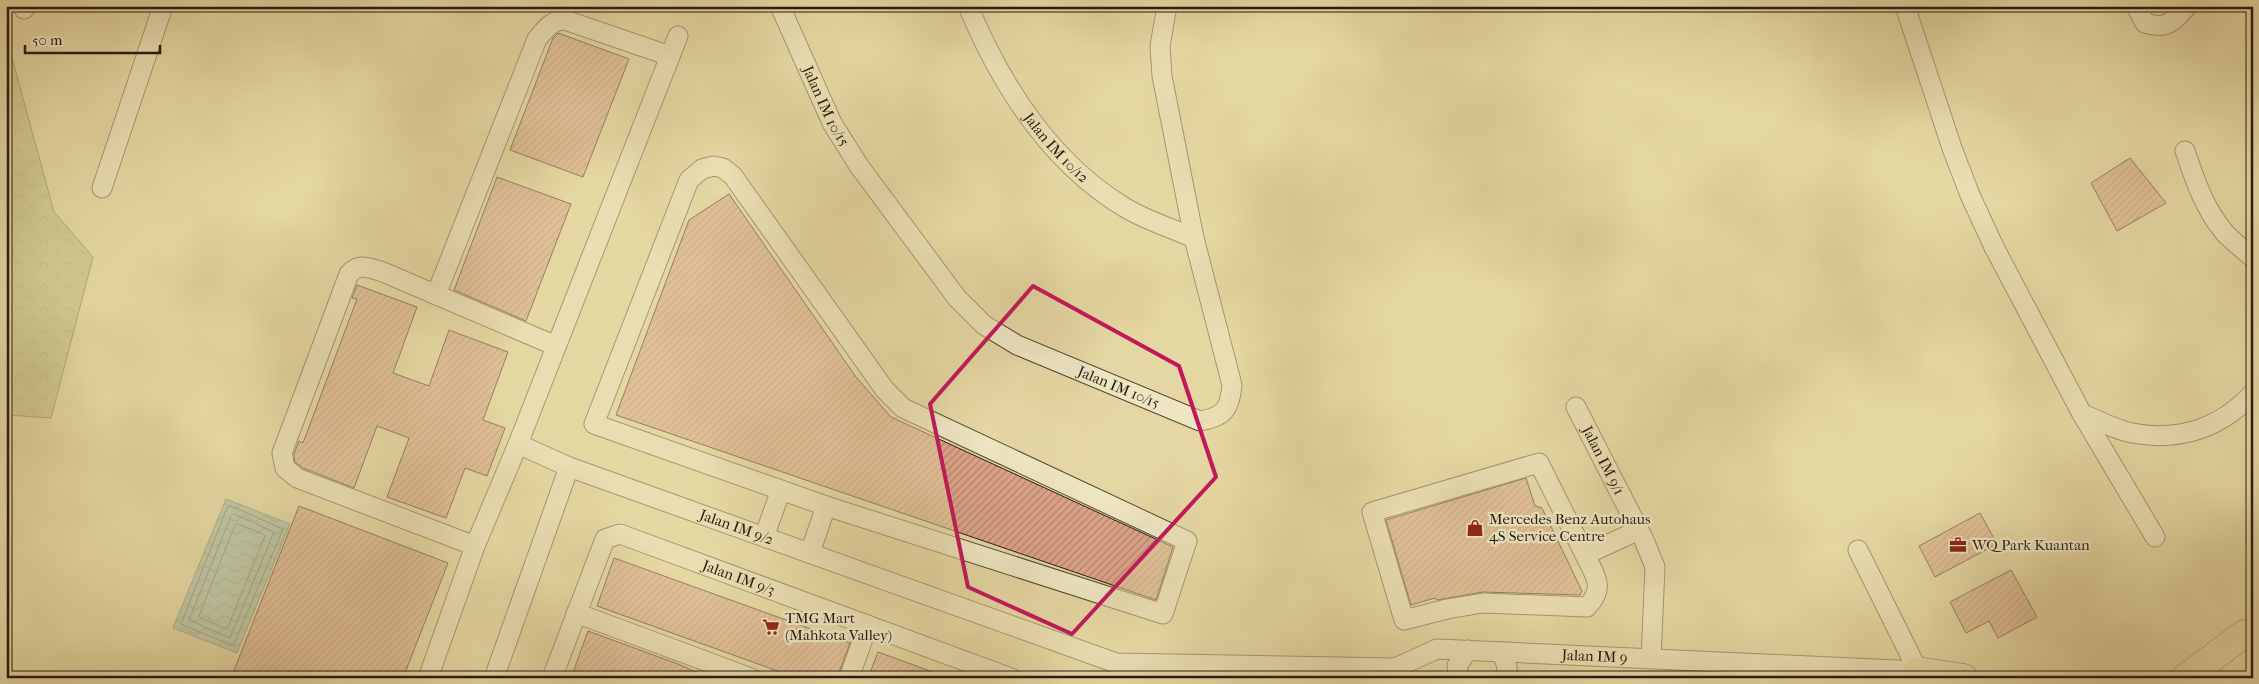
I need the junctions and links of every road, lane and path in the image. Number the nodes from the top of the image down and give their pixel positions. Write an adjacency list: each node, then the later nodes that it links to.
1 (163, 6): 11 (street)
2 (780, 6): 12 (street, Jalan IM 10/15)
3 (1167, 6): 12 (street, Jalan IM 10/15)
4 (1905, 6): 18 (street)
5 (2136, 6): 6 (street)
6 (2187, 6)
7 (974, 10): 12 (street, Jalan IM 10/12)
8 (678, 36): 9 (street)
9 (670, 56): 14 (street); 15 (street)
10 (2185, 151): 13 (street)
11 (102, 188)
12 (1194, 238)
13 (2253, 258)
14 (436, 295): 15 (street); 26 (street)
15 (556, 346): 19 (street)
16 (2253, 393): 18 (street)
17 (1576, 407): 23 (street, Jalan IM 9/1)
18 (2082, 414): 25 (street)
19 (518, 444): 20 (street, Jalan IM 9/2); 26 (street)
20 (569, 466): 24 (street, Jalan IM 9/2); 40 (street)
21 (781, 490): 22 (street); 22 (street); 24 (street)
22 (826, 506): 28 (street)
23 (1639, 530): 29 (street); 35 (street, Jalan IM 9/1)
24 (764, 537): 28 (street, Jalan IM 9/2)
25 (2155, 537)
26 (475, 546): 39 (street)
27 (1858, 550): 37 (street)
28 (810, 553): 36 (street, Jalan IM 9/2)
29 (1585, 554): 29 (street)
30 (576, 613): 31 (street, Jalan IM 9/3); 41 (street, Jalan IM 9/3); 42 (street)
31 (868, 625): 43 (street); 44 (street, Jalan IM 9/3)
32 (2249, 627): 48 (highway); 49 (highway)
33 (1468, 650): 34 (street, Jalan IM 9); 38 (street, Jalan IM 9); 45 (street)
34 (1502, 652): 35 (street, Jalan IM 9); 46 (street)
35 (1651, 659): 37 (street, Jalan IM 9)
36 (1114, 670): 38 (street, Jalan IM 9)
37 (1918, 671): 47 (highway)
38 (1403, 673)
39 (428, 678)
40 (494, 678)
41 (552, 678)
42 (751, 678)
43 (849, 678)
44 (1011, 678)
45 (1459, 678)
46 (1507, 678)
47 (1964, 678)
48 (2185, 678)
49 (2217, 678)

